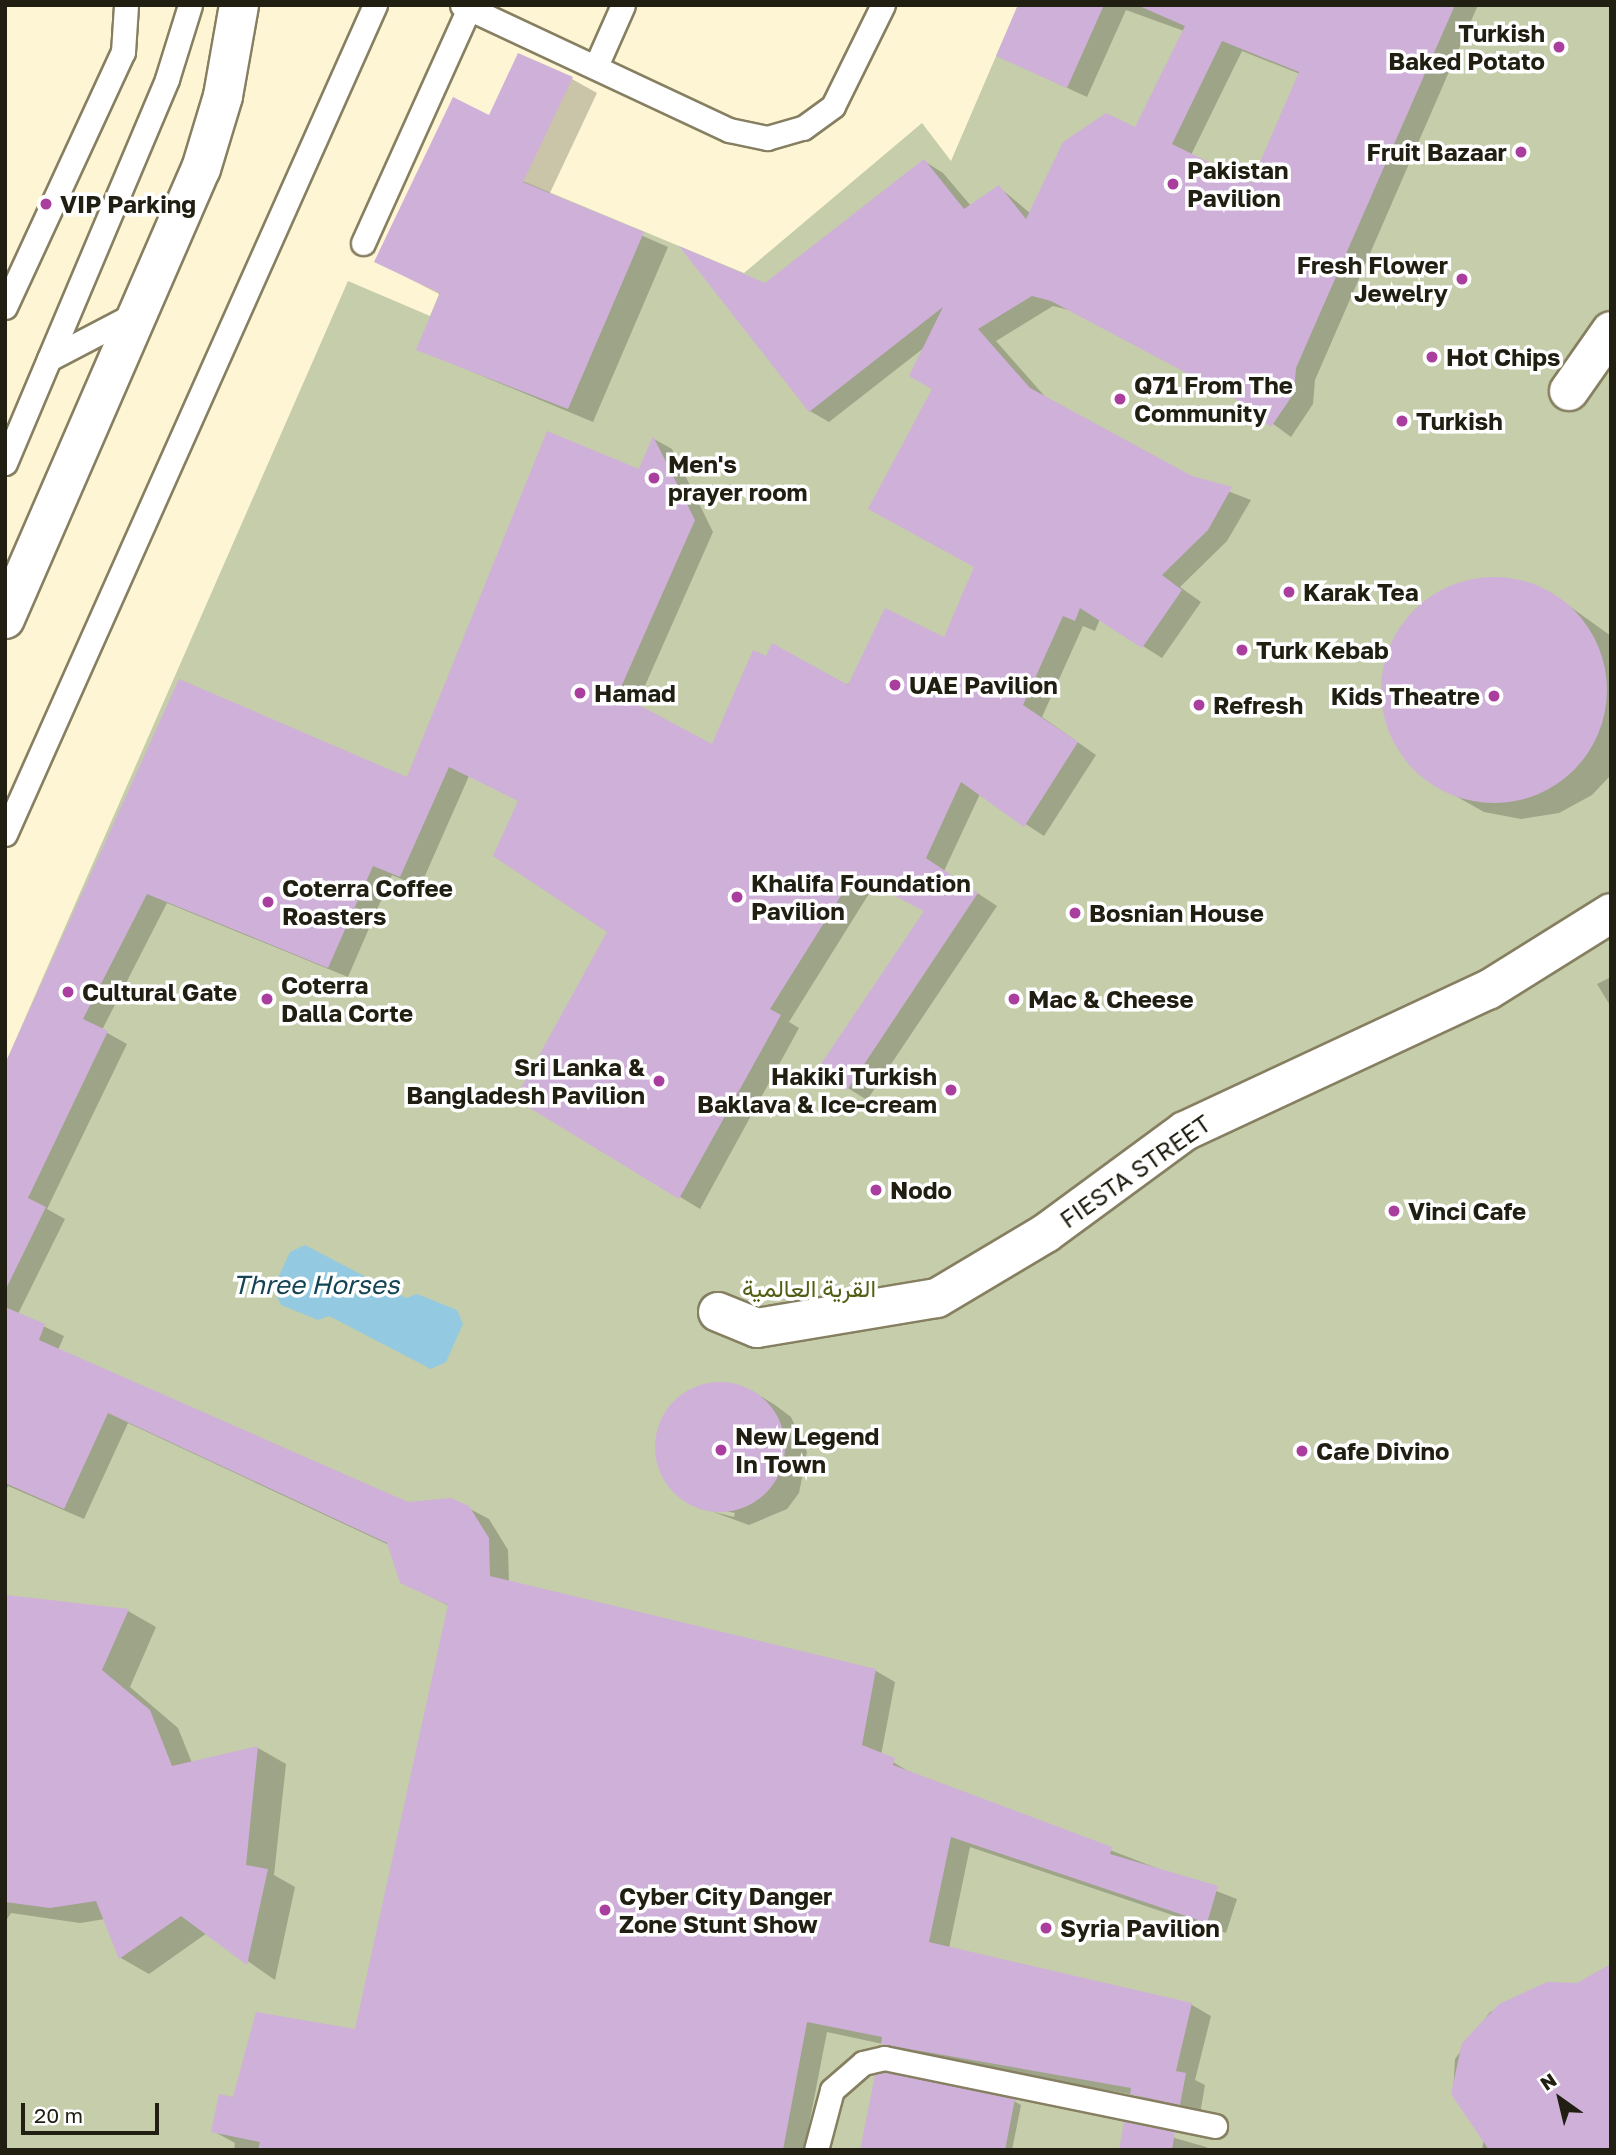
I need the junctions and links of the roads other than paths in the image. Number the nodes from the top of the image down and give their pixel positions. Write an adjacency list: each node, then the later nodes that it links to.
1 (126, 5): 10 (lane)
2 (190, 5): 13 (lane)
3 (375, 5): 17 (lane)
4 (623, 5): 8 (lane)
5 (883, 5): 8 (lane)
6 (466, 7): 8 (lane); 9 (lane)
7 (236, 14): 11 (street)
8 (596, 66)
9 (363, 243)
10 (5, 307)
11 (139, 312): 13 (lane); 16 (street)
12 (1611, 331): 14 (street)
13 (49, 359): 15 (lane)
14 (1569, 391)
15 (5, 463)
16 (5, 620)
17 (5, 834)
18 (1611, 913): 19 (street, FIESTA STREET)
19 (718, 1312)
20 (1216, 2126): 21 (lane)
21 (816, 2150)

